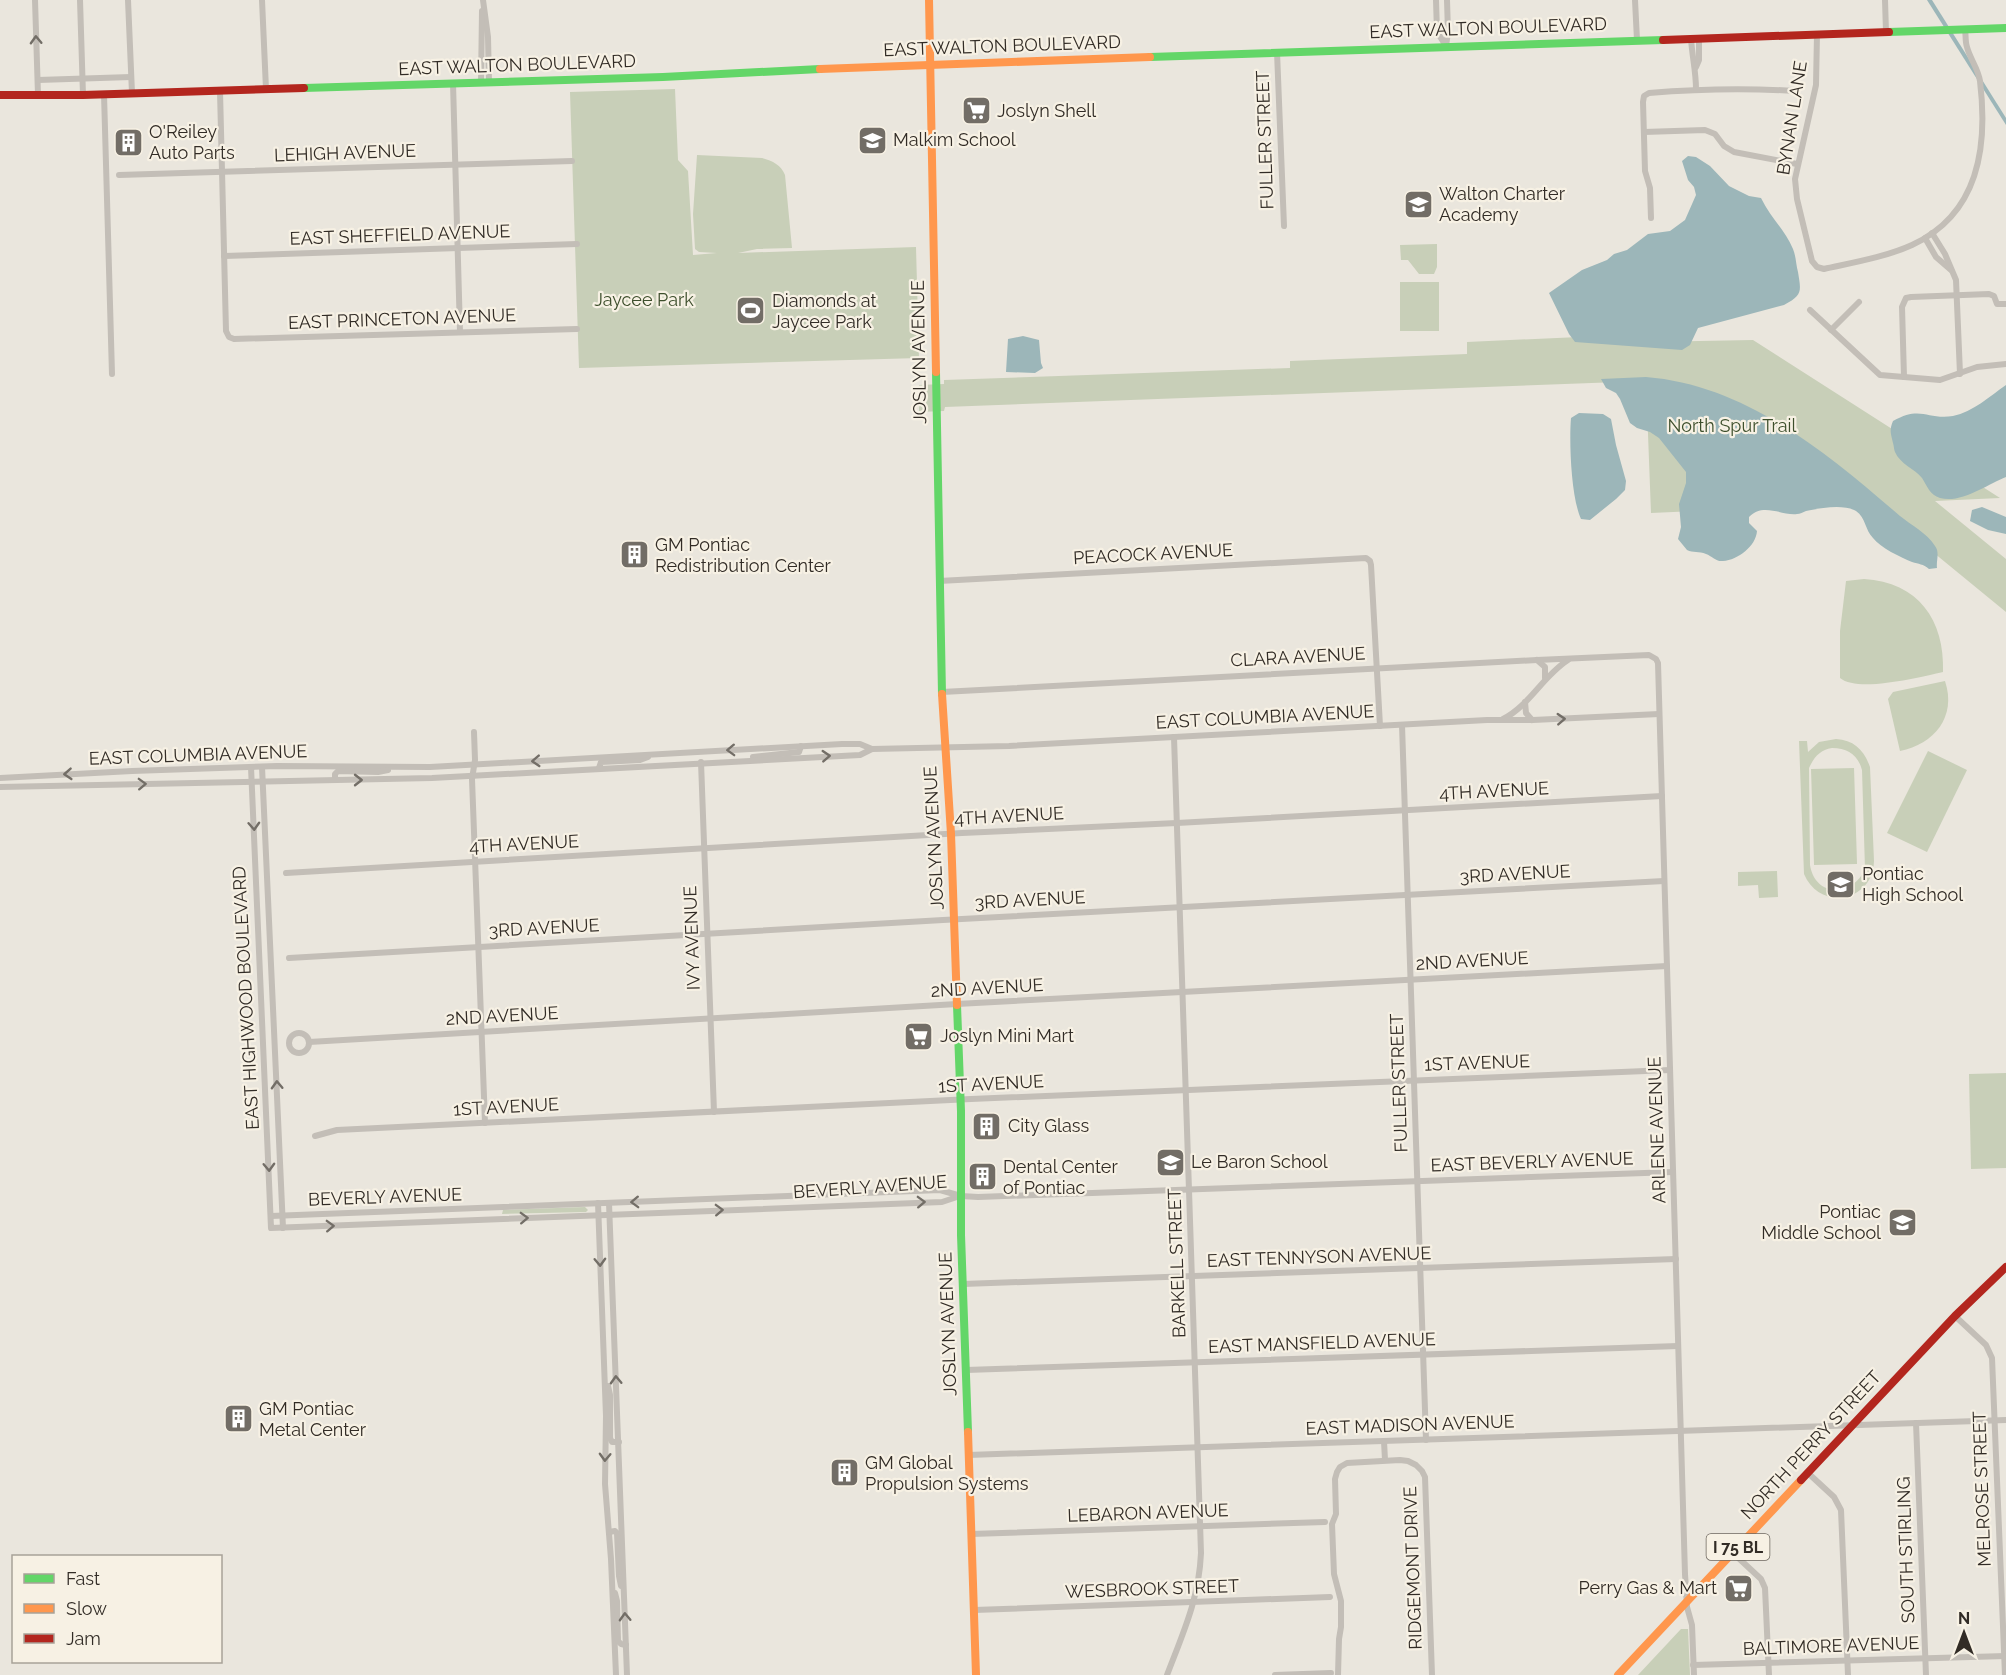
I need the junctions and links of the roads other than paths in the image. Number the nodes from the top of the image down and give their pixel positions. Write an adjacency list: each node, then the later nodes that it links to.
1 (35, 0): 22 (street, one-way to 1)
2 (80, 0): 21 (street)
3 (128, 0): 20 (street)
4 (262, 0): 25 (street)
5 (483, 0): 23 (street)
6 (929, 0): 19 (main road, JOSLYN AVENUE)
7 (1436, 0): 17 (street)
8 (1447, 0): 17 (street)
9 (1635, 0): 16 (street)
10 (1885, 0): 13 (street)
11 (2006, 28): 12 (main road, EAST WALTON BOULEVARD)
12 (1965, 29): 13 (main road, EAST WALTON BOULEVARD); 42 (street)
13 (1886, 32): 14 (main road, EAST WALTON BOULEVARD)
14 (1817, 34): 15 (main road, EAST WALTON BOULEVARD); 37 (street, BYNAN LANE)
15 (1695, 38): 16 (main road, EAST WALTON BOULEVARD); 26 (street)
16 (1637, 40): 17 (main road, EAST WALTON BOULEVARD)
17 (1446, 46): 18 (main road, EAST WALTON BOULEVARD)
18 (1277, 52): 19 (main road, EAST WALTON BOULEVARD); 41 (street, FULLER STREET)
19 (929, 65): 23 (main road, EAST WALTON BOULEVARD); 59 (main road, JOSLYN AVENUE)
20 (131, 77): 21 (street); 29 (street)
21 (83, 78): 22 (street); 30 (street)
22 (38, 80): 33 (street)
23 (485, 82): 24 (main road, EAST WALTON BOULEVARD)
24 (453, 83): 25 (main road, EAST WALTON BOULEVARD); 36 (street)
25 (266, 89): 27 (main road, EAST WALTON BOULEVARD)
26 (1696, 89): 28 (street); 34 (street)
27 (220, 91): 29 (main road, EAST WALTON BOULEVARD); 38 (street)
28 (1795, 91)
29 (132, 93): 31 (main road, EAST WALTON BOULEVARD)
30 (83, 94): 31 (main road, EAST WALTON BOULEVARD); 33 (main road, EAST WALTON BOULEVARD)
31 (104, 94): 56 (street)
32 (0, 95): 33 (main road, EAST WALTON BOULEVARD)
33 (38, 95)
34 (1644, 132): 37 (street); 40 (street)
35 (572, 161): 36 (street, LEHIGH AVENUE)
36 (456, 164): 38 (street, LEHIGH AVENUE); 45 (street)
37 (1797, 164): 43 (street, BYNAN LANE)
38 (222, 172): 39 (street, LEHIGH AVENUE); 46 (street)
39 (119, 175)
40 (1651, 218)
41 (1284, 226)
42 (1932, 233): 43 (street); 47 (street)
43 (1925, 238): 47 (street)
44 (577, 244): 45 (street, EAST SHEFFIELD AVENUE)
45 (458, 248): 46 (street, EAST SHEFFIELD AVENUE); 54 (street)
46 (224, 256): 54 (street, EAST PRINCETON AVENUE)
47 (1951, 270): 48 (street)
48 (1957, 295): 50 (street); 57 (street); 58 (street)
49 (1859, 302): 53 (street)
50 (2006, 304)
51 (1810, 310): 53 (street)
52 (577, 329): 54 (street, EAST PRINCETON AVENUE)
53 (1832, 330): 58 (street)
54 (460, 332)
55 (2006, 364): 57 (street)
56 (112, 374)
57 (1960, 374): 58 (street)
58 (1904, 378)
59 (939, 581): 63 (street, PEACOCK AVENUE); 65 (main road, JOSLYN AVENUE)
60 (1655, 658): 61 (street, CLARA AVENUE); 67 (street, ARLENE AVENUE)
61 (1569, 659): 62 (street, CLARA AVENUE); 64 (street)
62 (1537, 660): 63 (street, CLARA AVENUE); 64 (street)
63 (1377, 668): 65 (street, CLARA AVENUE); 71 (street)
64 (1545, 679): 66 (street)
65 (942, 692): 75 (main road, JOSLYN AVENUE)
66 (1526, 702): 68 (street); 69 (street)
67 (1659, 714): 69 (street, EAST COLUMBIA AVENUE, one-way to 67); 91 (street, ARLENE AVENUE)
68 (1502, 720): 69 (street, EAST COLUMBIA AVENUE); 70 (street, EAST COLUMBIA AVENUE)
69 (1533, 720)
70 (1402, 725): 71 (street, EAST COLUMBIA AVENUE); 92 (street, FULLER STREET)
71 (1380, 726): 73 (street, EAST COLUMBIA AVENUE)
72 (474, 732): 80 (street)
73 (1174, 737): 75 (street, EAST COLUMBIA AVENUE); 93 (street, BARKELL STREET)
74 (801, 746): 76 (street, EAST COLUMBIA AVENUE); 77 (street, EAST COLUMBIA AVENUE, one-way to 77); 78 (street, EAST COLUMBIA AVENUE)
75 (945, 747): 76 (street, EAST COLUMBIA AVENUE); 94 (main road, JOSLYN AVENUE)
76 (872, 749): 78 (street, EAST COLUMBIA AVENUE, one-way to 76)
77 (660, 754): 80 (street, EAST COLUMBIA AVENUE, one-way to 80); 84 (street, EAST COLUMBIA AVENUE)
78 (738, 761): 79 (street, EAST COLUMBIA AVENUE)
79 (701, 762): 84 (street, EAST COLUMBIA AVENUE); 95 (street, IVY AVENUE)
80 (474, 765): 83 (street, EAST COLUMBIA AVENUE); 85 (street)
81 (250, 767): 82 (street, EAST COLUMBIA AVENUE); 86 (street, EAST COLUMBIA AVENUE, one-way to 86); 88 (street, EAST HIGHWOOD BOULEVARD)
82 (262, 767): 83 (street, EAST COLUMBIA AVENUE); 89 (street, EAST HIGHWOOD BOULEVARD)
83 (397, 768): 87 (street, EAST COLUMBIA AVENUE)
84 (599, 768): 85 (street, EAST COLUMBIA AVENUE)
85 (473, 775): 87 (street, EAST COLUMBIA AVENUE, one-way to 85); 96 (street)
86 (0, 778)
87 (335, 780): 89 (street, EAST COLUMBIA AVENUE)
88 (251, 781): 89 (street, EAST COLUMBIA AVENUE); 90 (street, EAST COLUMBIA AVENUE, one-way to 88); 127 (street, EAST HIGHWOOD BOULEVARD, one-way to 127)
89 (263, 781): 128 (street, EAST HIGHWOOD BOULEVARD, one-way to 89)
90 (0, 787)
91 (1662, 796): 92 (street, 4TH AVENUE); 98 (street, ARLENE AVENUE)
92 (1405, 811): 93 (street, 4TH AVENUE); 99 (street, FULLER STREET)
93 (1177, 824): 94 (street, 4TH AVENUE); 100 (street, BARKELL STREET)
94 (951, 834): 95 (street, 4TH AVENUE); 101 (main road, JOSLYN AVENUE)
95 (703, 849): 96 (street, 4TH AVENUE); 102 (street, IVY AVENUE)
96 (475, 862): 97 (street, 4TH AVENUE); 103 (street)
97 (286, 873)
98 (1664, 881): 99 (street, 3RD AVENUE); 105 (street, ARLENE AVENUE)
99 (1408, 895): 100 (street, 3RD AVENUE); 106 (street, FULLER STREET)
100 (1180, 907): 101 (street, 3RD AVENUE); 107 (street, BARKELL STREET)
101 (954, 919): 102 (street, 3RD AVENUE); 108 (main road, JOSLYN AVENUE)
102 (707, 934): 103 (street, 3RD AVENUE); 109 (street, IVY AVENUE)
103 (478, 947): 104 (street, 3RD AVENUE); 110 (street)
104 (289, 958)
105 (1667, 966): 106 (street, 2ND AVENUE); 112 (street, ARLENE AVENUE)
106 (1411, 980): 107 (street, 2ND AVENUE); 113 (street, FULLER STREET)
107 (1183, 992): 108 (street, 2ND AVENUE); 114 (street, BARKELL STREET)
108 (957, 1004): 109 (street, 2ND AVENUE); 115 (main road, JOSLYN AVENUE)
109 (710, 1019): 110 (street, 2ND AVENUE); 116 (street, IVY AVENUE)
110 (482, 1032): 111 (street, 2ND AVENUE); 117 (street)
111 (309, 1042)
112 (1670, 1070): 113 (street, 1ST AVENUE); 119 (street, ARLENE AVENUE)
113 (1414, 1081): 114 (street, 1ST AVENUE); 120 (street, FULLER STREET)
114 (1186, 1090): 115 (street, 1ST AVENUE); 121 (street, BARKELL STREET)
115 (960, 1100): 116 (street, 1ST AVENUE); 122 (main road, JOSLYN AVENUE)
116 (714, 1112): 117 (street, 1ST AVENUE)
117 (485, 1123): 118 (street, 1ST AVENUE)
118 (315, 1136)
119 (1673, 1172): 120 (street, EAST BEVERLY AVENUE); 131 (street, ARLENE AVENUE)
120 (1418, 1181): 121 (street, EAST BEVERLY AVENUE); 133 (street, FULLER STREET)
121 (1189, 1189): 122 (street, EAST BEVERLY AVENUE); 134 (street, BARKELL STREET)
122 (961, 1196): 124 (street, BEVERLY AVENUE, one-way to 124); 126 (street, BEVERLY AVENUE, one-way to 122); 135 (main road, JOSLYN AVENUE)
123 (598, 1203): 124 (street, BEVERLY AVENUE); 125 (street); 128 (street, BEVERLY AVENUE)
124 (609, 1203): 126 (street)
125 (598, 1215): 126 (street, BEVERLY AVENUE); 130 (street, BEVERLY AVENUE, one-way to 125); 141 (street, one-way to 141)
126 (610, 1215): 149 (street, one-way to 126)
127 (271, 1216): 128 (street, BEVERLY AVENUE); 129 (street, EAST HIGHWOOD BOULEVARD)
128 (283, 1216): 130 (street, EAST HIGHWOOD BOULEVARD)
129 (271, 1228): 130 (street, BEVERLY AVENUE)
130 (283, 1228)
131 (1676, 1259): 133 (street, EAST TENNYSON AVENUE); 137 (street, ARLENE AVENUE)
132 (2006, 1267): 136 (main road, NORTH PERRY STREET / I 75 BL)
133 (1421, 1268): 134 (street, EAST TENNYSON AVENUE); 138 (street, FULLER STREET)
134 (1192, 1276): 135 (street, EAST TENNYSON AVENUE); 139 (street, BARKELL STREET)
135 (963, 1284): 140 (main road, JOSLYN AVENUE)
136 (1955, 1316): 143 (street, MELROSE STREET); 145 (main road, NORTH PERRY STREET / I 75 BL)
137 (1678, 1346): 138 (street, EAST MANSFIELD AVENUE); 146 (street, ARLENE AVENUE)
138 (1424, 1355): 139 (street, EAST MANSFIELD AVENUE); 147 (street, FULLER STREET)
139 (1195, 1362): 140 (street, EAST MANSFIELD AVENUE); 150 (street, BARKELL STREET)
140 (966, 1370): 151 (main road, JOSLYN AVENUE)
141 (604, 1374): 149 (street); 156 (street, one-way to 156)
142 (2006, 1420): 143 (street, EAST MADISON AVENUE)
143 (1995, 1421): 144 (street, EAST MADISON AVENUE); 166 (street, MELROSE STREET)
144 (1916, 1423): 145 (street, EAST MADISON AVENUE); 167 (street, SOUTH STIRLING)
145 (1852, 1426): 146 (street, EAST MADISON AVENUE); 153 (main road, NORTH PERRY STREET / I 75 BL)
146 (1681, 1431): 147 (street, EAST MADISON AVENUE); 163 (street, ARLENE AVENUE)
147 (1426, 1440): 148 (street, EAST MADISON AVENUE)
148 (1384, 1441): 150 (street, EAST MADISON AVENUE); 152 (street)
149 (619, 1442): 160 (street)
150 (1198, 1448): 151 (street, EAST MADISON AVENUE); 155 (street, BARKELL STREET)
151 (968, 1455): 157 (main road, JOSLYN AVENUE)
152 (1385, 1460): 171 (street, RIDGEMONT DRIVE); 177 (street, RIDGEMONT DRIVE)
153 (1808, 1473): 158 (main road, NORTH PERRY STREET / I 75 BL); 168 (street)
154 (1325, 1522): 155 (street, LEBARON AVENUE)
155 (1201, 1527): 157 (street, LEBARON AVENUE); 162 (street, BARKELL STREET)
156 (609, 1532): 159 (street); 160 (street)
157 (971, 1534): 164 (main road, JOSLYN AVENUE)
158 (1732, 1553): 163 (main road, NORTH PERRY STREET / I 75 BL); 169 (street)
159 (612, 1580): 165 (street); 172 (street)
160 (625, 1598): 165 (street, one-way to 160)
161 (1330, 1598): 162 (street, WESBROOK STREET)
162 (1194, 1602): 164 (street, WESBROOK STREET); 175 (street, BARKELL STREET)
163 (1687, 1602): 170 (street, ARLENE AVENUE); 178 (main road, NORTH PERRY STREET / I 75 BL)
164 (974, 1610): 174 (main road, JOSLYN AVENUE)
165 (626, 1645): 173 (street)
166 (2005, 1657): 167 (street, BALTIMORE AVENUE); 183 (street, MELROSE STREET)
167 (1926, 1659): 168 (street, BALTIMORE AVENUE); 182 (street, SOUTH STIRLING)
168 (1848, 1661): 169 (street, BALTIMORE AVENUE); 181 (street)
169 (1769, 1663): 170 (street, BALTIMORE AVENUE); 180 (street)
170 (1693, 1665): 179 (street, ARLENE AVENUE)
171 (1334, 1674): 176 (street)
172 (616, 1675)
173 (627, 1675)
174 (976, 1675)
175 (1167, 1675)
176 (1275, 1675)
177 (1432, 1675)
178 (1618, 1675)
179 (1694, 1675)
180 (1769, 1675)
181 (1848, 1675)
182 (1926, 1675)
183 (2005, 1675)

